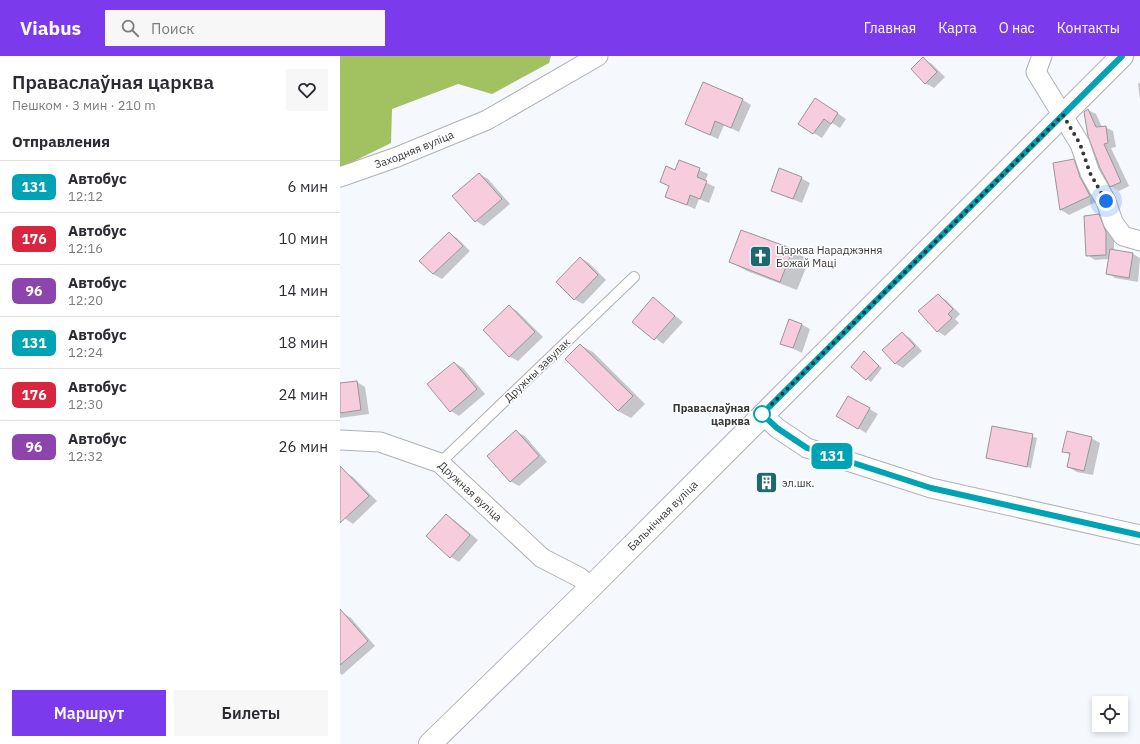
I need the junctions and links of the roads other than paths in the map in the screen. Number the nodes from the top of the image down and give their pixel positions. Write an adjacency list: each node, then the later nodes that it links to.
1 (598, 56): 5 (street, Заходняя вуліца)
2 (1042, 56): 4 (street)
3 (1122, 56): 4 (street, Бальнічная вуліца)
4 (1063, 115): 6 (street); 8 (street, Бальнічная вуліца)
5 (340, 177)
6 (1140, 241)
7 (634, 277): 10 (lane, Дружны завулак)
8 (762, 414): 11 (street); 12 (street, Бальнічная вуліца)
9 (340, 440): 10 (street, Дружная вуліца)
10 (440, 463): 12 (street, Дружная вуліца)
11 (1140, 535)
12 (591, 587): 13 (street, Бальнічная вуліца)
13 (430, 744)

